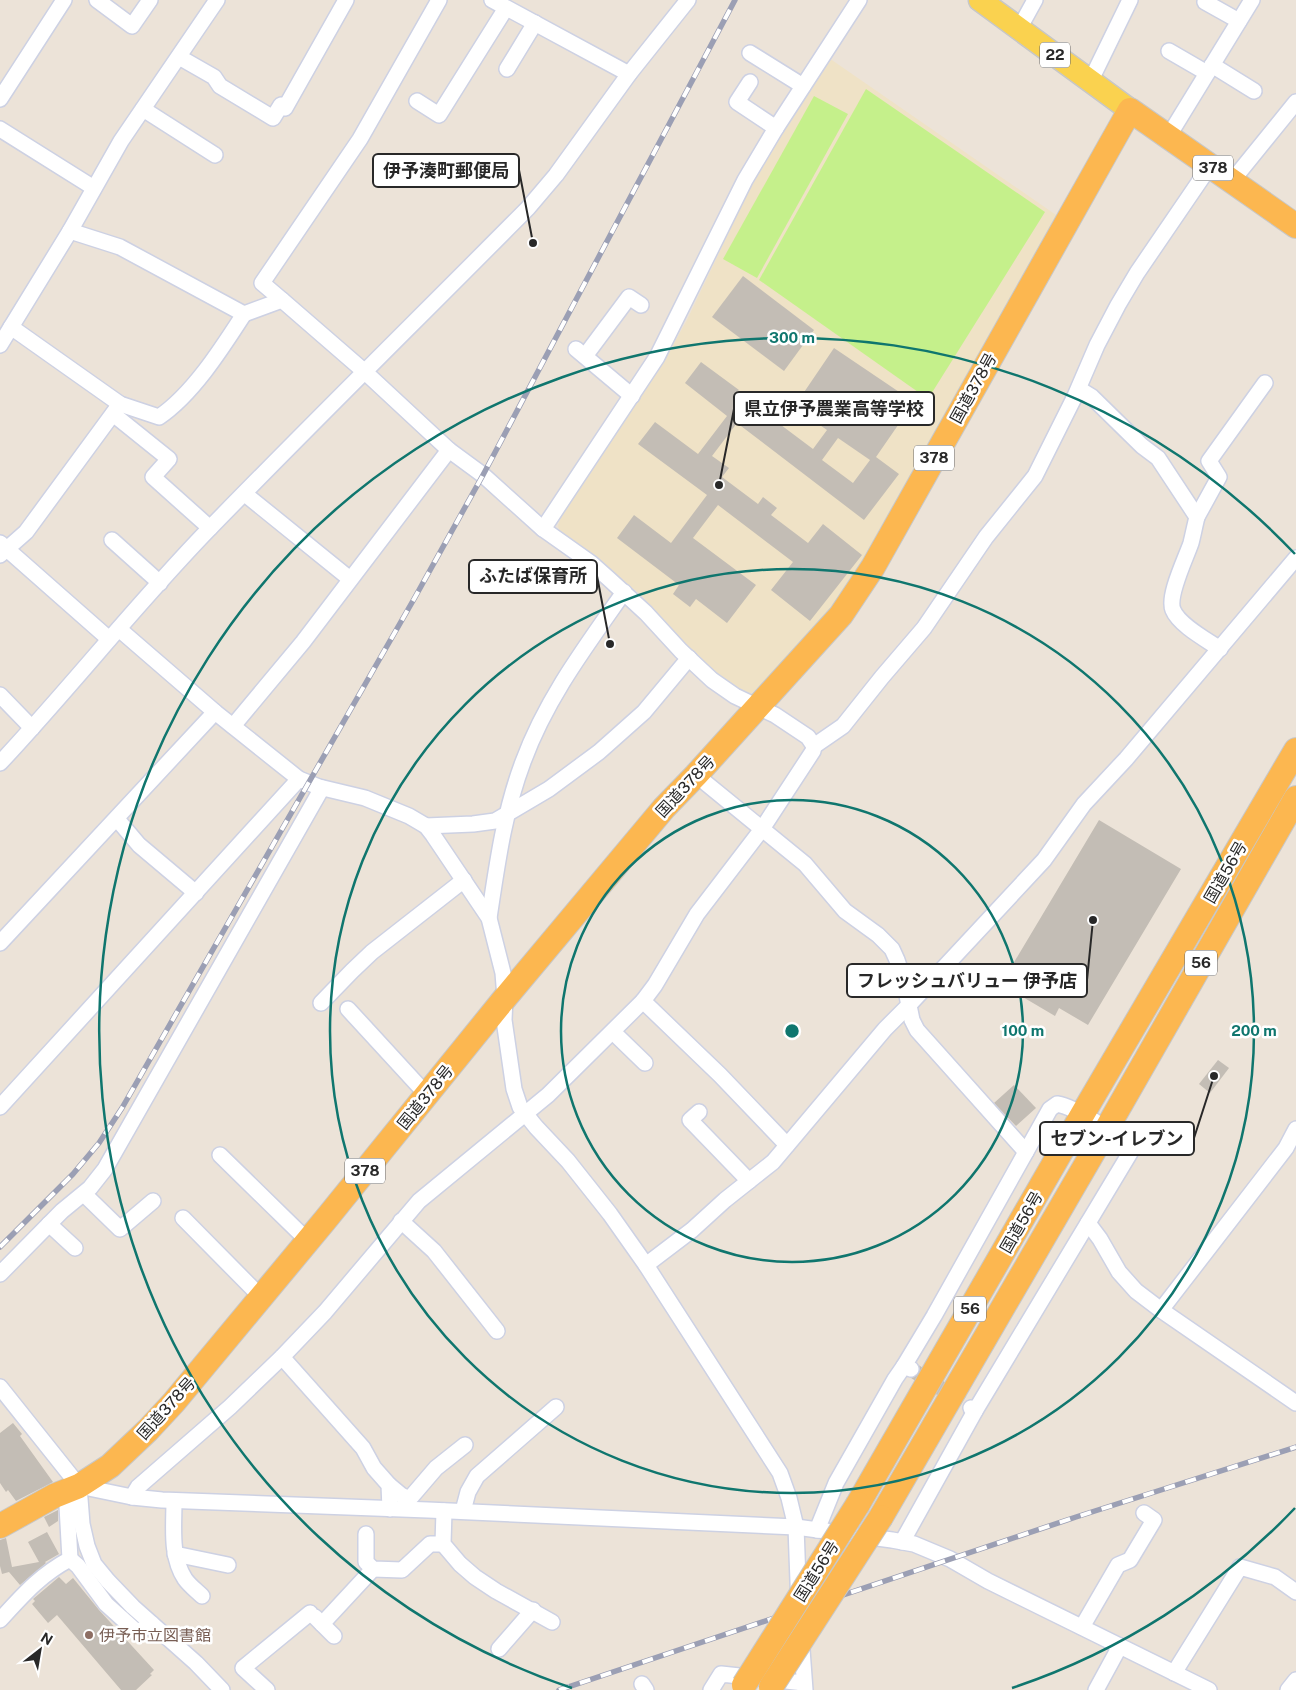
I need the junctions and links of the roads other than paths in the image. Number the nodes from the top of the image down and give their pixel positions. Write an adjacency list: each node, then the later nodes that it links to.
1 (64, 0): 29 (street)
2 (97, 0): 3 (street)
3 (150, 0)
4 (346, 0): 21 (street)
5 (439, 0): 43 (street)
6 (492, 0): 15 (street)
7 (688, 0): 24 (street)
8 (858, 0): 27 (street)
9 (980, 0): 18 (main road, 22)
10 (1035, 0): 18 (street)
11 (1130, 0): 26 (street)
12 (1252, 0): 16 (street)
13 (212, 2): 21 (street)
14 (1205, 2): 16 (street)
15 (506, 8): 17 (street); 30 (street)
16 (1239, 21): 23 (street)
17 (534, 23): 22 (street); 24 (street)
18 (1018, 29): 26 (main road, 22)
19 (1169, 51): 23 (street)
20 (750, 53): 27 (street)
21 (179, 57): 32 (street)
22 (507, 69)
23 (1210, 69): 28 (street); 36 (street)
24 (629, 74): 48 (street)
25 (750, 82): 34 (street)
26 (1090, 82): 33 (main road, 22)
27 (803, 86): 34 (street)
28 (1254, 91)
29 (0, 100)
30 (417, 101)
31 (1296, 102): 39 (street)
32 (143, 109): 37 (street); 40 (street)
33 (1130, 110): 36 (highway, 378); 68 (highway, 国道378号 / 378)
34 (776, 128): 51 (street)
35 (0, 129): 40 (street)
36 (1168, 137): 38 (highway, 378)
37 (215, 155)
38 (1210, 166): 39 (highway, 378); 50 (street)
39 (1232, 182): 41 (highway, 378)
40 (94, 188): 42 (street)
41 (1296, 226)
42 (70, 231): 45 (street); 46 (street)
43 (282, 300): 45 (street); 48 (street)
44 (641, 305): 51 (street)
45 (244, 314): 52 (street)
46 (11, 327): 47 (street); 52 (street)
47 (0, 345)
48 (365, 372): 53 (street); 54 (street)
49 (1265, 383): 55 (street)
50 (1079, 389): 55 (street); 72 (street)
51 (632, 396): 57 (street)
52 (117, 409): 56 (street); 59 (street)
53 (449, 450): 57 (street); 61 (street)
54 (245, 494): 56 (street); 61 (street)
55 (1197, 517): 65 (street)
56 (210, 528): 62 (street)
57 (543, 529): 63 (street)
58 (112, 540): 62 (street)
59 (2, 549): 64 (street)
60 (1296, 558): 65 (street)
61 (350, 579): 70 (street)
62 (160, 582): 64 (street)
63 (624, 592): 66 (street); 79 (street)
64 (114, 634): 69 (street); 71 (street)
65 (1220, 649): 90 (street)
66 (689, 658): 68 (street); 79 (street)
67 (0, 695): 71 (street)
68 (756, 707): 72 (street); 75 (highway, 国道378号 / 378)
69 (215, 712): 70 (street); 80 (street)
70 (233, 726): 76 (street)
71 (32, 728): 74 (street)
72 (814, 746): 82 (street)
73 (1296, 750): 98 (highway, 国道56号 / 56)
74 (0, 762)
75 (696, 775): 82 (street); 87 (highway, 国道378号 / 378)
76 (299, 779): 77 (street); 84 (street)
77 (322, 788): 81 (street); 105 (street)
78 (1296, 798): 99 (highway, 国道56号 / 56)
79 (507, 815): 81 (street); 85 (street)
80 (117, 819): 84 (street); 86 (street)
81 (426, 826): 83 (street)
82 (762, 829): 88 (street); 90 (street)
83 (464, 880): 85 (street); 89 (street)
84 (196, 893): 95 (street)
85 (489, 918): 87 (street)
86 (0, 943)
87 (505, 998): 94 (highway, 国道378号 / 378); 97 (street)
88 (643, 1001): 92 (street); 101 (street)
89 (321, 1003)
90 (909, 1006): 101 (street); 102 (street)
91 (348, 1009): 94 (street)
92 (612, 1032): 93 (street); 97 (street)
93 (645, 1063)
94 (426, 1094): 111 (highway, 国道378号 / 378)
95 (3, 1098)
96 (699, 1112): 104 (street)
97 (525, 1114): 108 (street); 113 (street)
98 (1082, 1115): 99 (street); 102 (street); 155 (highway, 国道56号 / 56, bridge)
99 (1106, 1129): 109 (street); 156 (highway, 国道56号 / 56, bridge)
100 (1296, 1129): 116 (street)
101 (787, 1146): 104 (street)
102 (1026, 1152): 133 (street)
103 (220, 1155): 111 (street)
104 (750, 1181): 113 (street)
105 (84, 1194): 106 (street); 110 (street)
106 (153, 1201)
107 (183, 1218): 115 (street)
108 (401, 1221): 117 (street); 118 (street)
109 (1088, 1223): 116 (street); 135 (street)
110 (49, 1224): 112 (street); 114 (street)
111 (308, 1241): 115 (highway, 国道378号 / 378)
112 (74, 1248)
113 (646, 1265): 132 (street)
114 (0, 1274)
115 (261, 1297): 124 (highway, 国道378号 / 378)
116 (1161, 1310): 120 (street)
117 (497, 1331)
118 (282, 1357): 123 (street); 125 (street)
119 (0, 1387): 124 (street)
120 (1296, 1403)
121 (556, 1407): 129 (street)
122 (464, 1445): 123 (street)
123 (389, 1485): 127 (street)
124 (79, 1486): 125 (street); 131 (highway, 国道378号 / 378); 138 (street); 146 (street)
125 (132, 1497): 126 (street)
126 (174, 1501): 127 (street); 137 (street)
127 (390, 1509): 128 (street)
128 (444, 1511): 129 (street); 136 (street)
129 (464, 1512): 132 (street)
130 (1144, 1514): 148 (street)
131 (0, 1526)
132 (796, 1527): 133 (street); 154 (street)
133 (817, 1530): 135 (street)
134 (366, 1534): 140 (street)
135 (902, 1542): 148 (street)
136 (443, 1544): 140 (street); 143 (street)
137 (175, 1554): 139 (street); 142 (street)
138 (70, 1559): 144 (street); 146 (street)
139 (228, 1565)
140 (373, 1568): 147 (street)
141 (1296, 1592): 152 (street)
142 (202, 1596)
143 (533, 1610): 145 (street); 151 (street)
144 (0, 1620)
145 (552, 1622)
146 (152, 1624): 157 (street)
147 (322, 1624): 149 (street); 158 (street)
148 (1082, 1627): 150 (street)
149 (334, 1636)
150 (1120, 1646): 152 (street); 160 (street)
151 (499, 1650)
152 (1174, 1673): 161 (street)
153 (1296, 1680): 162 (street)
154 (804, 1686): 159 (street)
155 (742, 1688)
156 (771, 1689)
157 (222, 1690)
158 (267, 1690)
159 (711, 1690)
160 (1096, 1690)
161 (1209, 1690)
162 (1288, 1690)

